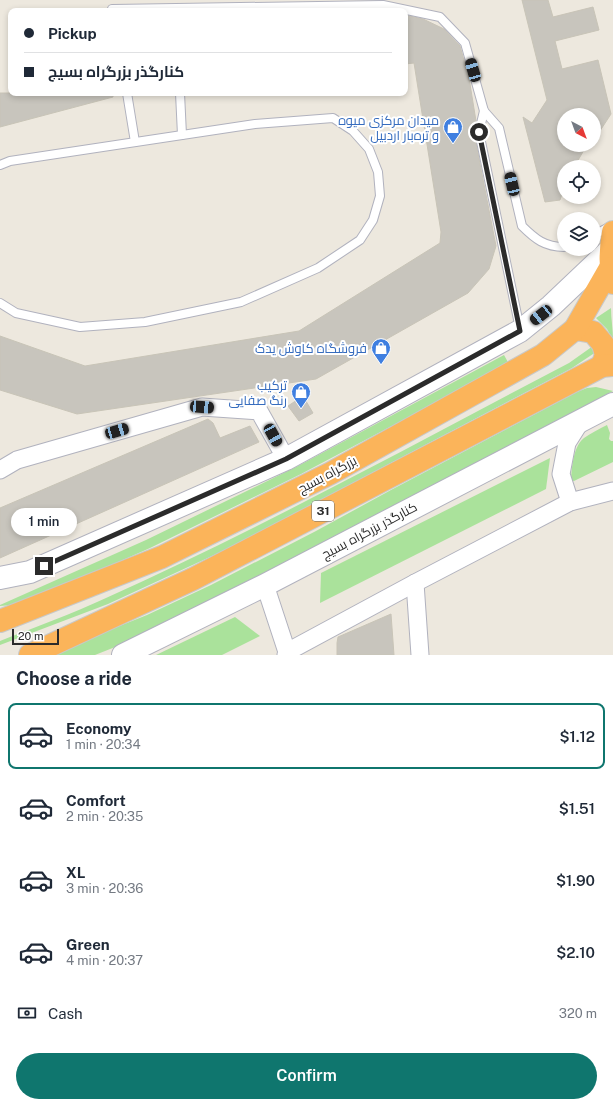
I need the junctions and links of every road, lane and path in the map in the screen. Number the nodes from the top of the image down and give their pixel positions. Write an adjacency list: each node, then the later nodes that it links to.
1 (261, 8): 2 (lane)
2 (397, 8)
3 (408, 10): 6 (lane)
4 (127, 96): 8 (lane)
5 (180, 96): 7 (lane)
6 (484, 111): 12 (lane); 16 (lane)
7 (182, 135): 8 (lane); 14 (lane)
8 (135, 142): 9 (lane)
9 (0, 165)
10 (613, 224): 11 (lane)
11 (601, 231)
12 (557, 247)
13 (611, 259): 15 (highway, بزرگراه بسیج); 16 (main road)
14 (0, 304)
15 (576, 329): 17 (highway); 27 (highway, بزرگراه بسیج)
16 (520, 331): 20 (main road)
17 (608, 366): 29 (highway, 31)
18 (613, 404): 19 (main road, کنارگذر بزرگراه بسیج)
19 (582, 419): 23 (street); 26 (main road, کنارگذر بزرگراه بسیج)
20 (286, 459): 21 (street); 24 (main road)
21 (0, 470)
22 (613, 490): 23 (street)
23 (570, 502): 25 (street)
24 (0, 578)
25 (415, 583): 28 (street); 31 (street)
26 (265, 585): 28 (street); 30 (main road, کنارگذر بزرگراه بسیج)
27 (0, 621)
28 (288, 654)
29 (30, 655)
30 (123, 655)
31 (420, 655)

